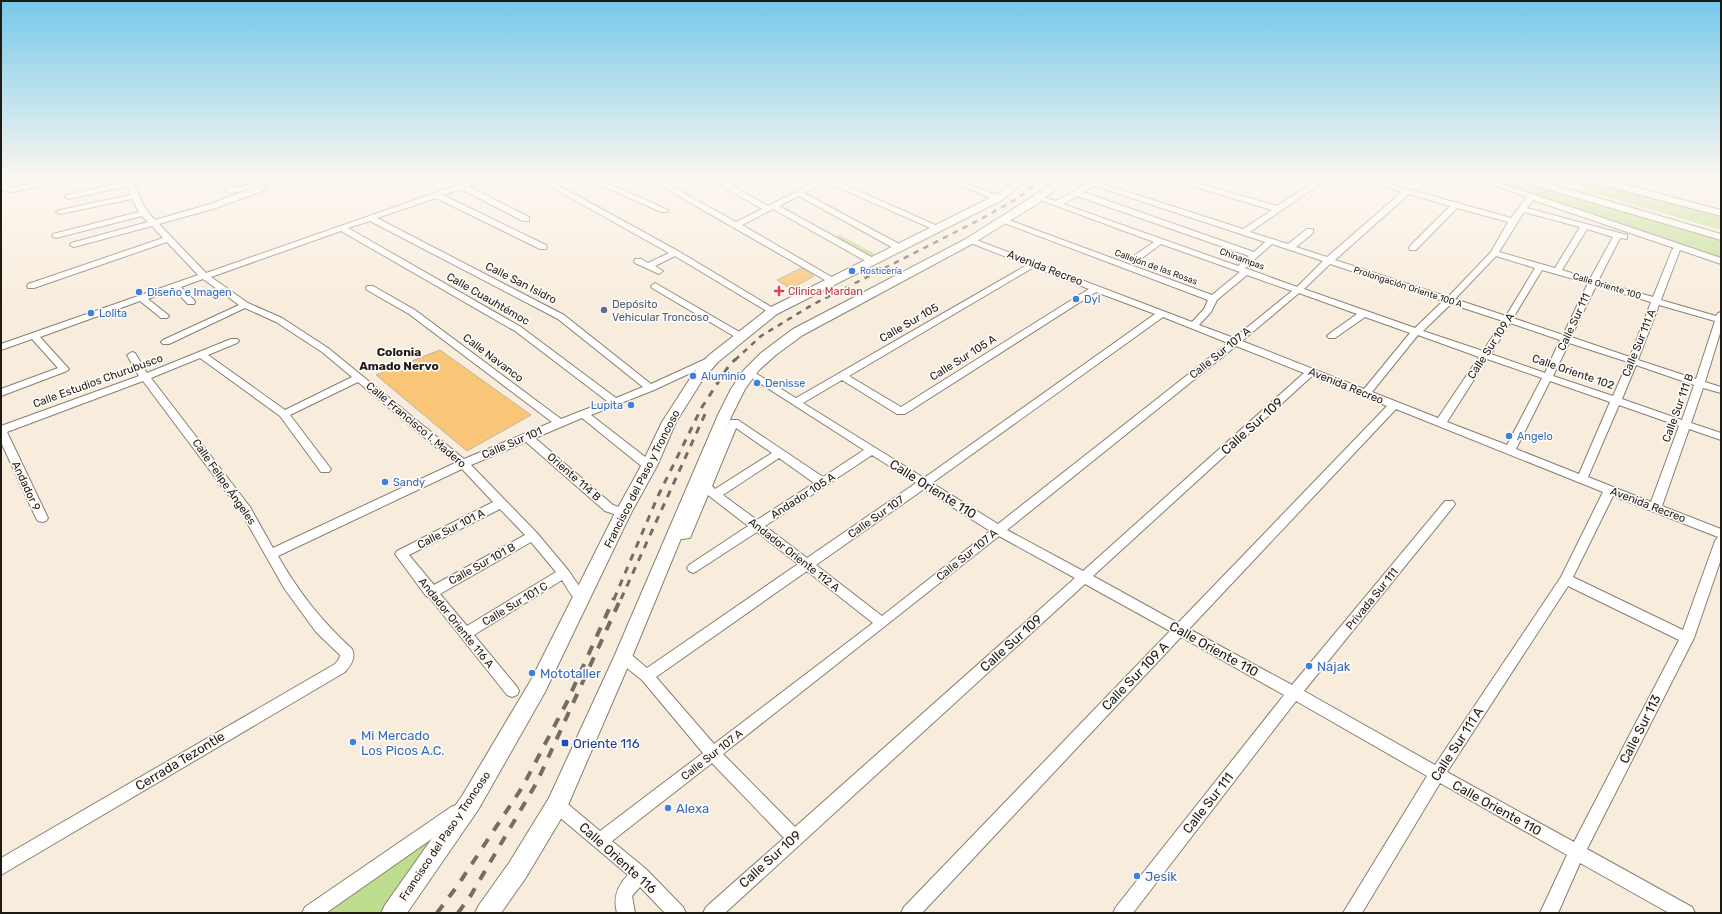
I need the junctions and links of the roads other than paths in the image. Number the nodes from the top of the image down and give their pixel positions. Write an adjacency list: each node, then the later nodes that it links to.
1 (1513, 221): 45 (street)
2 (109, 222): 32 (street)
3 (154, 222): 34 (street, Calle Francisco I. Madero); 38 (street)
4 (360, 222): 27 (street)
5 (377, 222): 102 (street, Calle San Isidro)
6 (491, 222): 39 (street)
7 (618, 222): 44 (street)
8 (730, 222): 25 (street)
9 (743, 222): 25 (street)
10 (796, 222): 52 (street)
11 (851, 222): 40 (street)
12 (923, 222): 28 (street)
13 (951, 222): 28 (main road, Francisco del Paso y Troncoso)
14 (1002, 222): 35 (main road)
15 (1005, 222): 69 (street, Callejón de las Rosas)
16 (1107, 222): 36 (street, Chinampas)
17 (1159, 222): 46 (street)
18 (1214, 222): 30 (street, Prolongación Oriente 100 A)
19 (1259, 222): 30 (street)
20 (1373, 222): 50 (street, Calle Sur 107 A)
21 (1438, 222): 42 (street)
22 (1569, 222): 26 (street)
23 (1603, 222): 47 (street)
24 (1669, 222): 33 (main road)
25 (736, 225): 60 (street)
26 (1585, 226): 31 (street); 58 (street)
27 (342, 228): 59 (street); 107 (street, Calle Cuauhtémoc)
28 (938, 228): 40 (main road, Francisco del Paso y Troncoso)
29 (1310, 231): 41 (street)
30 (1243, 232): 37 (street, Prolongación Oriente 100 A)
31 (1618, 235): 43 (street); 61 (street, Calle Sur 111)
32 (56, 236)
33 (1721, 237)
34 (169, 239): 59 (street, Calle Francisco I. Madero); 62 (street)
35 (971, 240): 53 (street, Avenida Recreo); 96 (main road)
36 (1160, 241): 48 (street); 56 (street, Chinampas)
37 (1270, 242): 41 (street, Prolongación Oriente 100 A); 46 (street)
38 (74, 245)
39 (543, 247)
40 (900, 248): 52 (main road, Francisco del Paso y Troncoso)
41 (1289, 248): 50 (street, Prolongación Oriente 100 A)
42 (1412, 248)
43 (1676, 250): 47 (street); 71 (street, Calle Sur 111 A)
44 (674, 253): 54 (street); 74 (street)
45 (1494, 253): 55 (street, Calle Oriente 100); 70 (street)
46 (1254, 255): 56 (street)
47 (1704, 256): 51 (street)
48 (1136, 259)
49 (638, 261): 54 (street)
50 (1328, 261): 67 (street, Calle Sur 107 A); 70 (street, Prolongación Oriente 100 A)
51 (1721, 261)
52 (872, 262): 60 (main road, Francisco del Paso y Troncoso)
53 (1034, 264): 66 (street, Avenida Recreo); 97 (street, Calle Sur 105)
54 (648, 266): 57 (street)
55 (1540, 266): 58 (street, Calle Oriente 100); 79 (street, Calle Sur 109 A)
56 (1242, 270): 67 (street, Chinampas); 69 (street)
57 (659, 271)
58 (1556, 271): 61 (street, Calle Oriente 100)
59 (204, 276): 63 (street); 73 (street, Calle Francisco I. Madero)
60 (832, 281): 74 (main road, Francisco del Paso y Troncoso)
61 (1593, 282): 71 (street, Calle Oriente 100); 85 (street, Calle Sur 111)
62 (31, 286)
63 (175, 286): 68 (street); 72 (street)
64 (655, 286): 83 (street)
65 (370, 288): 112 (street, Calle Navanco)
66 (1096, 288): 76 (street, Avenida Recreo); 97 (street, Calle Sur 105 A)
67 (1298, 290): 75 (street, Chinampas); 88 (street, Calle Sur 107 A)
68 (141, 298): 77 (street); 82 (street)
69 (1213, 299): 80 (street)
70 (1449, 301): 79 (street, Prolongación Oriente 100 A); 81 (street)
71 (1656, 301): 78 (street, Calle Oriente 100); 94 (street, Calle Sur 111 A)
72 (190, 302)
73 (245, 305): 87 (street); 100 (street, Calle Francisco I. Madero)
74 (773, 311): 83 (main road, Francisco del Paso y Troncoso)
75 (1364, 313): 81 (street, Chinampas); 84 (street)
76 (1162, 314): 80 (street, Avenida Recreo); 127 (street, Calle Sur 107)
77 (164, 316)
78 (1721, 319): 101 (street, Calle Sur 111 B)
79 (1508, 320): 85 (street, Prolongación Oriente 100 A); 92 (street, Calle Sur 109 A)
80 (1193, 326): 88 (street, Avenida Recreo)
81 (1416, 332): 92 (street, Calle Oriente 102); 105 (street)
82 (34, 336): 89 (street); 104 (street)
83 (740, 336): 93 (main road, Francisco del Paso y Troncoso)
84 (1332, 336)
85 (1567, 340): 94 (street, Prolongación Oriente 100 A); 98 (street, Calle Sur 111)
86 (234, 341): 91 (street, Calle Estudios Churubusco)
87 (166, 342)
88 (1235, 342): 95 (street, Avenida Recreo); 136 (street, Calle Sur 107 A)
89 (1, 347)
90 (132, 355): 99 (street, Calle Felipe Ángeles)
91 (202, 355): 99 (street, Calle Estudios Churubusco); 110 (street)
92 (1485, 355): 98 (street, Calle Oriente 102); 113 (street, Calle Sur 109 A)
93 (713, 359): 102 (street, Calle Sur 101); 123 (main road, Francisco del Paso y Troncoso)
94 (1633, 361): 101 (street, Prolongación Oriente 100 A); 106 (street, Calle Sur 111 A)
95 (1311, 372): 105 (street, Avenida Recreo); 146 (street, Calle Sur 109)
96 (749, 373): 108 (street, Calle Oriente 110); 119 (main road)
97 (842, 376): 108 (street, Calle Sur 105)
98 (1548, 376): 106 (street, Calle Oriente 102); 120 (street, Calle Sur 111)
99 (145, 377): 115 (street, Calle Estudios Churubusco); 141 (street, Calle Felipe Ángeles)
100 (359, 378): 110 (street); 122 (street, Calle Francisco I. Madero)
101 (1700, 383): 103 (street, Prolongación Oriente 100 A); 114 (street, Calle Sur 111 B)
102 (650, 388): 107 (street, Calle Sur 101)
103 (1721, 390)
104 (1, 393)
105 (1365, 394): 109 (street, Avenida Recreo)
106 (1615, 400): 114 (street, Calle Oriente 102); 125 (street, Calle Sur 111 A)
107 (615, 402): 111 (street, Calle Sur 101)
108 (796, 402): 118 (street, Calle Oriente 110)
109 (1394, 405): 113 (street, Avenida Recreo); 151 (street, Calle Sur 109 A)
110 (284, 414): 124 (street)
111 (584, 414): 112 (street, Calle Sur 101); 123 (street)
112 (560, 423): 116 (street, Calle Sur 101)
113 (1440, 424): 120 (street, Avenida Recreo)
114 (1684, 424): 117 (street, Calle Oriente 102); 132 (street, Calle Sur 111 B)
115 (1, 431): 134 (street, Andador 9)
116 (527, 437): 122 (street, Calle Sur 101); 133 (street, Oriente 114 B)
117 (1721, 437)
118 (872, 450): 126 (street, Andador 105 A); 127 (street, Calle Oriente 110)
119 (715, 451): 121 (street); 129 (street); 139 (main road)
120 (1509, 451): 125 (street, Avenida Recreo)
121 (780, 453): 126 (street); 129 (street)
122 (463, 464): 130 (street, Calle Francisco I. Madero); 141 (street, Calle Sur 101)
123 (649, 466): 133 (main road, Francisco del Paso y Troncoso)
124 (325, 469)
125 (1582, 479): 128 (street, Avenida Recreo)
126 (823, 483): 135 (street, Andador 105 A)
127 (924, 483): 136 (street, Calle Oriente 110); 143 (street, Calle Sur 107)
128 (1610, 490): 132 (street, Avenida Recreo); 147 (street, Calle Sur 111 A)
129 (710, 491): 135 (street, Andador Oriente 112 A); 139 (street)
130 (502, 503): 138 (street, Calle Francisco I. Madero); 142 (street, Calle Sur 101 A)
131 (1449, 504): 158 (street, Privada Sur 111)
132 (1655, 508): 137 (street, Avenida Recreo)
133 (623, 513): 149 (main road, Francisco del Paso y Troncoso)
134 (42, 518)
135 (757, 526): 143 (street, Andador Oriente 112 A); 144 (street, Andador 105 A)
136 (998, 530): 146 (street, Calle Oriente 110); 150 (street, Calle Sur 107 A)
137 (1721, 534)
138 (533, 536): 145 (street, Calle Francisco I. Madero); 148 (street, Calle Sur 101 B)
139 (674, 536): 155 (main road)
140 (1721, 541): 153 (street, Calle Sur 113)
141 (270, 554): 154 (street, Calle Felipe Ángeles)
142 (401, 554): 148 (street, Andador Oriente 116 A)
143 (807, 565): 150 (street, Andador Oriente 112 A); 156 (street, Calle Sur 107)
144 (693, 568)
145 (564, 573): 149 (street, Calle Francisco I. Madero); 152 (street, Calle Sur 101 C)
146 (1083, 578): 151 (street, Calle Oriente 110); 163 (street, Calle Sur 109)
147 (1566, 579): 153 (street); 160 (street, Calle Sur 111 A)
148 (431, 593): 152 (street, Andador Oriente 116 A)
149 (582, 599): 161 (main road, Francisco del Paso y Troncoso)
150 (882, 623): 159 (street, Calle Sur 107 A)
151 (1179, 630): 158 (street, Calle Oriente 110); 174 (street, Calle Sur 109 A)
152 (465, 634): 157 (street, Andador Oriente 116 A)
153 (1687, 638): 165 (street, Calle Sur 113)
154 (343, 648): 166 (street, Cerrada Tezontle)
155 (623, 657): 156 (street); 162 (main road)
156 (647, 676): 159 (street)
157 (512, 691)
158 (1294, 693): 160 (street, Calle Oriente 110); 175 (street, Calle Sur 111)
159 (713, 754): 163 (street); 164 (street, Calle Sur 107 A)
160 (1436, 774): 165 (street, Calle Oriente 110); 176 (street, Calle Sur 111 A)
161 (470, 803): 168 (street); 169 (main road, Francisco del Paso y Troncoso)
162 (557, 805): 164 (street, Calle Oriente 116); 170 (main road)
163 (794, 837): 173 (street, Calle Sur 109)
164 (600, 841): 167 (street, Calle Oriente 116)
165 (1577, 852): 177 (street, Calle Sur 113); 178 (street, Calle Oriente 110)
166 (1, 867)
167 (640, 875): 171 (street); 172 (street, Calle Oriente 116)
168 (311, 913)
169 (393, 913)
170 (487, 913)
171 (626, 913)
172 (677, 913)
173 (712, 913)
174 (910, 913)
175 (1122, 913)
176 (1352, 913)
177 (1549, 913)
178 (1686, 913)

